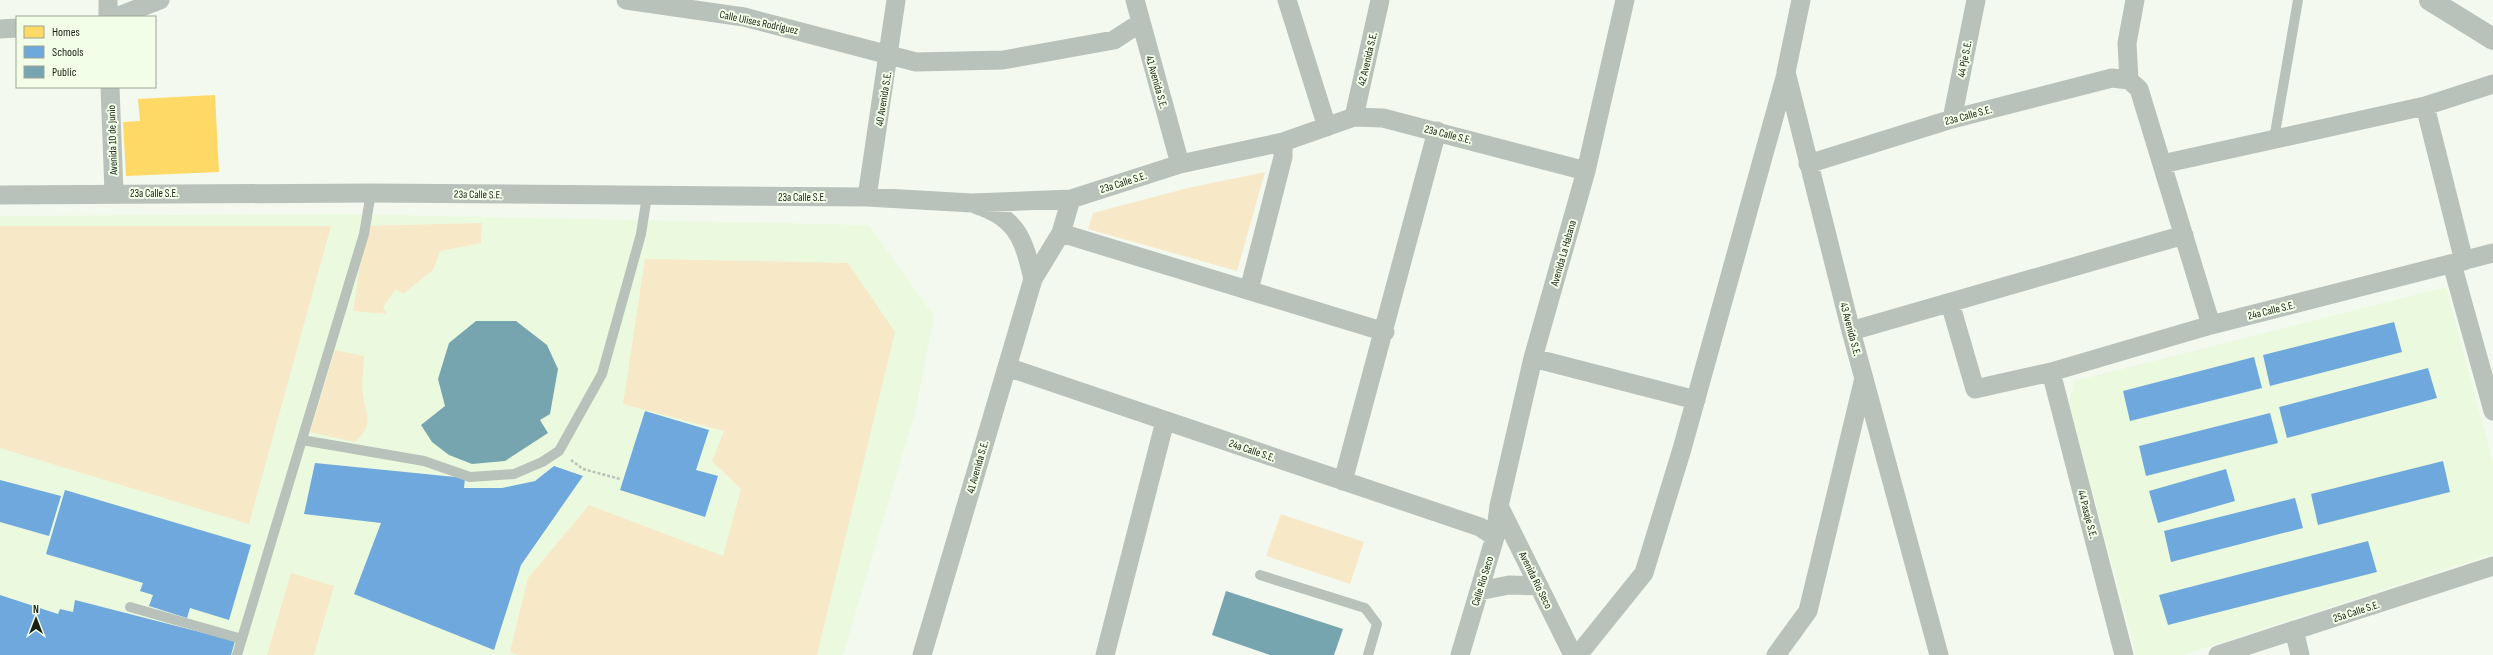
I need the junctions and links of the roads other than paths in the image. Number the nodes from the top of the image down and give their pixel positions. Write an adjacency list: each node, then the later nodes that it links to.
1 (108, 0): 15 (street)
2 (160, 0): 16 (street)
3 (626, 0): 14 (street, Calle Ulises Rodríguez)
4 (896, 0): 21 (street, 40 Avenida S.E.)
5 (1135, 0): 17 (street, 41 Avenida S.E.)
6 (1287, 0): 29 (street)
7 (1380, 0): 27 (street, 42 Avenida S.E.)
8 (1625, 0): 36 (street, Avenida La Habana)
9 (1801, 0): 22 (street, 43 Avenida S.E.)
10 (1976, 0): 28 (street, 44 Pje S.E.)
11 (2135, 0): 23 (street)
12 (2298, 0): 31 (lane)
13 (2430, 0): 20 (street)
14 (743, 8): 21 (street, Calle Ulises Rodríguez)
15 (108, 16)
16 (119, 16)
17 (1140, 23): 21 (street, Calle Ulises Rodríguez); 33 (street, 41 Avenida S.E.)
18 (16, 28): 19 (street)
19 (0, 29)
20 (2493, 39)
21 (890, 53): 41 (street, 40 Avenida S.E.)
22 (1786, 72): 34 (street, 43 Avenida S.E.); 58 (street)
23 (2129, 80): 28 (street, 23a Calle S.E.); 35 (street)
24 (2493, 84): 26 (street)
25 (110, 88): 37 (street, Avenida 10 de Junio)
26 (2425, 106): 31 (street); 47 (street)
27 (1354, 117): 29 (street, 23a Calle S.E.); 30 (street, 23a Calle S.E.)
28 (1952, 119): 34 (street, 23a Calle S.E.)
29 (1327, 127): 32 (street, 23a Calle S.E.)
30 (1437, 131): 36 (street, 23a Calle S.E.); 53 (street)
31 (2274, 139): 35 (street)
32 (1283, 142): 33 (street, 23a Calle S.E.); 49 (street)
33 (1180, 164): 42 (street, 23a Calle S.E.)
34 (1808, 164): 52 (street, 43 Avenida S.E.)
35 (2162, 164): 45 (street)
36 (1586, 171): 54 (street, Avenida La Habana)
37 (114, 193): 38 (street, 23a Calle S.E.); 39 (street, 23a Calle S.E.)
38 (371, 193): 40 (street, 23a Calle S.E.); 61 (lane)
39 (0, 195)
40 (647, 196): 41 (street, 23a Calle S.E.); 61 (lane)
41 (868, 197): 43 (street, 23a Calle S.E.)
42 (1071, 199): 43 (street, 23a Calle S.E.); 44 (street, 41 Avenida S.E.)
43 (972, 203): 48 (street)
44 (1061, 233): 48 (street, 41 Avenida S.E.); 49 (street)
45 (2184, 236): 50 (street); 51 (street)
46 (2493, 253): 47 (street, 24a Calle S.E.)
47 (2458, 263): 51 (street, 24a Calle S.E.); 59 (street)
48 (1033, 279): 55 (street, 41 Avenida S.E.)
49 (1248, 290): 53 (street)
50 (1950, 303): 52 (street); 56 (street, 24a Calle S.E.)
51 (2211, 325): 56 (street, 24a Calle S.E.)
52 (1851, 331): 57 (street, 43 Avenida S.E.)
53 (1385, 332): 62 (street)
54 (1533, 358): 58 (street); 63 (street, Avenida La Habana)
55 (1007, 367): 60 (street, 24a Calle S.E.); 73 (street, 41 Avenida S.E.)
56 (2051, 372): 81 (street, 44 Pasaje S.E.)
57 (1864, 376): 79 (street); 80 (street, 43 Avenida S.E.)
58 (1696, 400): 78 (street)
59 (2493, 411)
60 (1165, 421): 62 (street, 24a Calle S.E.); 74 (street)
61 (302, 440): 71 (lane)
62 (1343, 481): 64 (street, 24a Calle S.E.)
63 (1499, 506): 64 (street, Calle Río Seco); 67 (street, Avenida Río Seco)
64 (1495, 537): 68 (street, Calle Río Seco)
65 (2493, 566): 70 (street, 25a Calle S.E.)
66 (1260, 575): 75 (lane)
67 (1539, 586): 68 (street); 77 (street, Avenida Río Seco)
68 (1479, 591): 76 (street, Calle Río Seco)
69 (130, 607): 71 (lane)
70 (2294, 630): 82 (street, 25a Calle S.E.); 83 (street)
71 (242, 639): 72 (lane)
72 (237, 655)
73 (922, 655)
74 (1105, 655)
75 (1368, 655)
76 (1460, 655)
77 (1573, 655)
78 (1578, 655)
79 (1776, 655)
80 (1939, 655)
81 (2124, 655)
82 (2218, 655)
83 (2300, 655)

